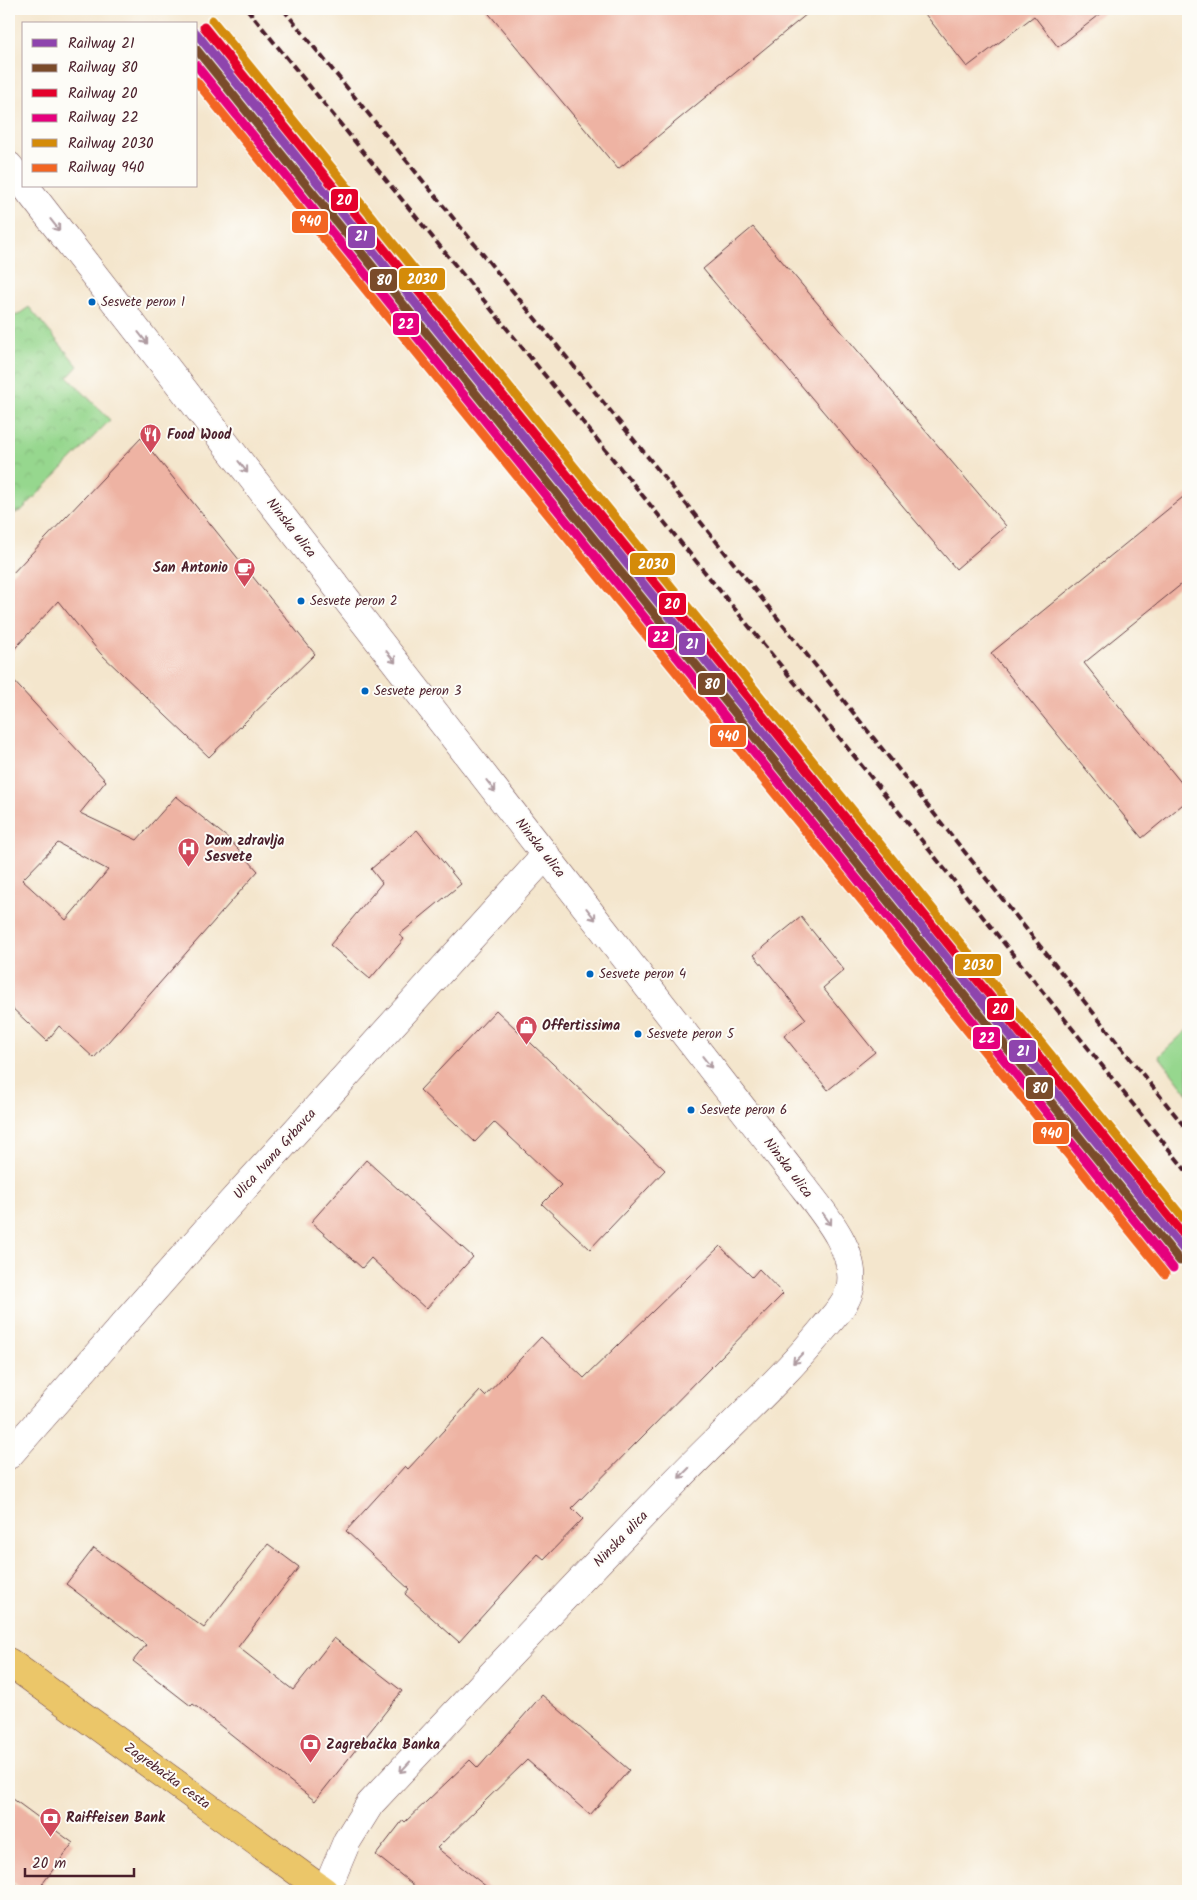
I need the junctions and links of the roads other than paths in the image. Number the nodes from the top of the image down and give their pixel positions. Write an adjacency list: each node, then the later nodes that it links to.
1 (9, 166): 2 (street, Ninska ulica)
2 (22, 183)
3 (26, 188): 4 (street, Ninska ulica, one-way to 4)
4 (546, 855): 5 (street, Ulica Ivana Grbavca); 7 (street, Ninska ulica, one-way to 7)
5 (9, 1455)
6 (9, 1662): 7 (main road, Zagrebačka cesta)
7 (325, 1891)

